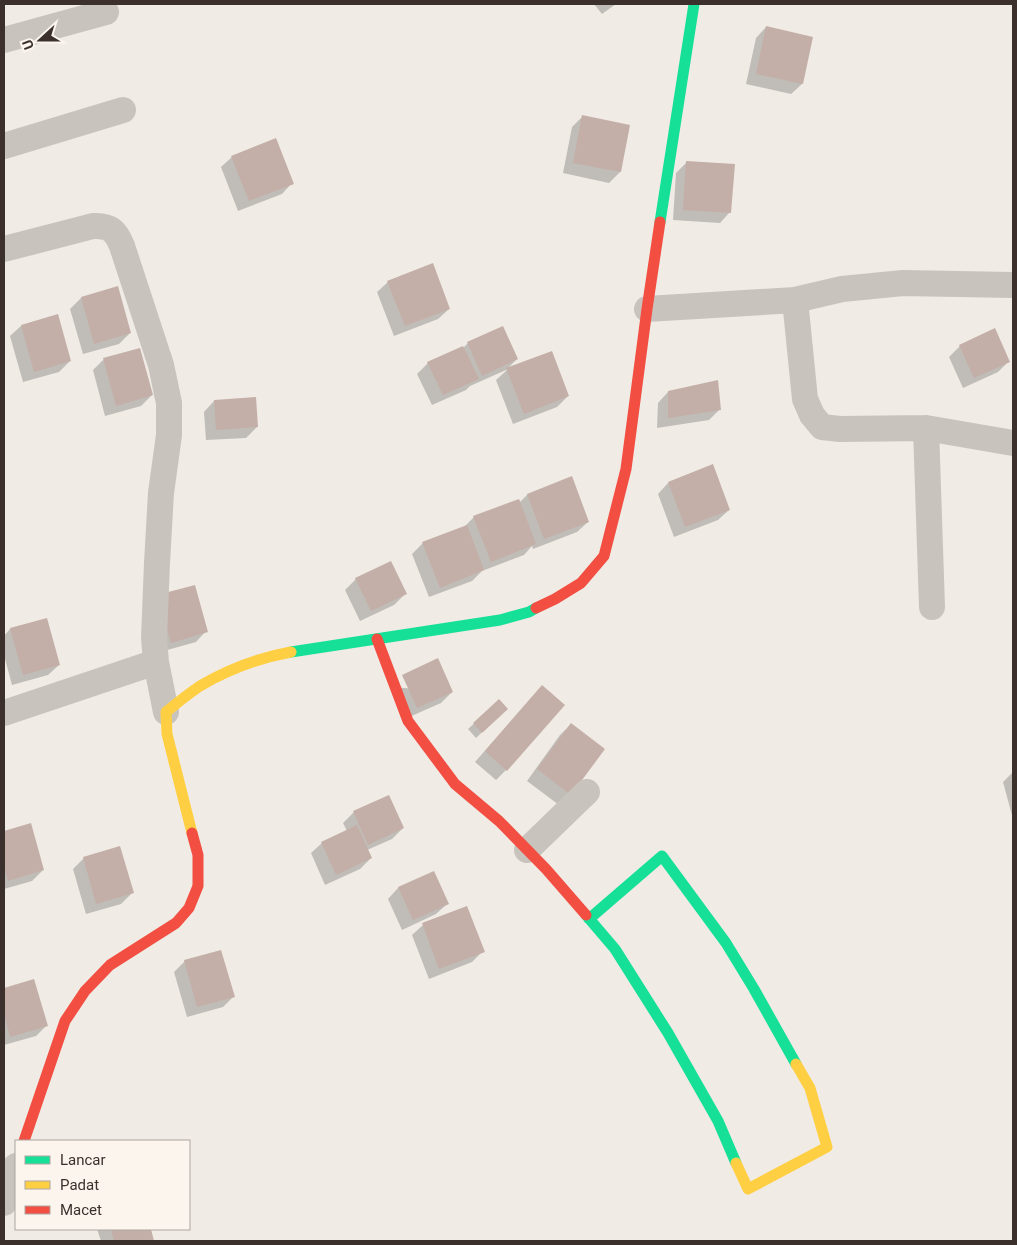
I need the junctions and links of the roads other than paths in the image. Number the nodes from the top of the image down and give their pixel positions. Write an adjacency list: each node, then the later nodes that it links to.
1 (694, 4): 9 (street)
2 (106, 12): 3 (street)
3 (4, 40)
4 (123, 110): 5 (street)
5 (4, 146)
6 (4, 250): 14 (street)
7 (1013, 285): 8 (street)
8 (795, 300): 9 (street); 10 (street)
9 (647, 309): 13 (street)
10 (926, 428): 11 (street); 12 (street)
11 (1013, 443)
12 (932, 608)
13 (378, 639): 15 (street); 18 (street)
14 (156, 662): 15 (street); 16 (street)
15 (166, 712): 20 (street)
16 (4, 713)
17 (587, 792): 18 (street)
18 (527, 850): 19 (street)
19 (589, 920): 19 (street)
20 (24, 1140)
21 (15, 1169): 22 (street)
22 (4, 1203)

